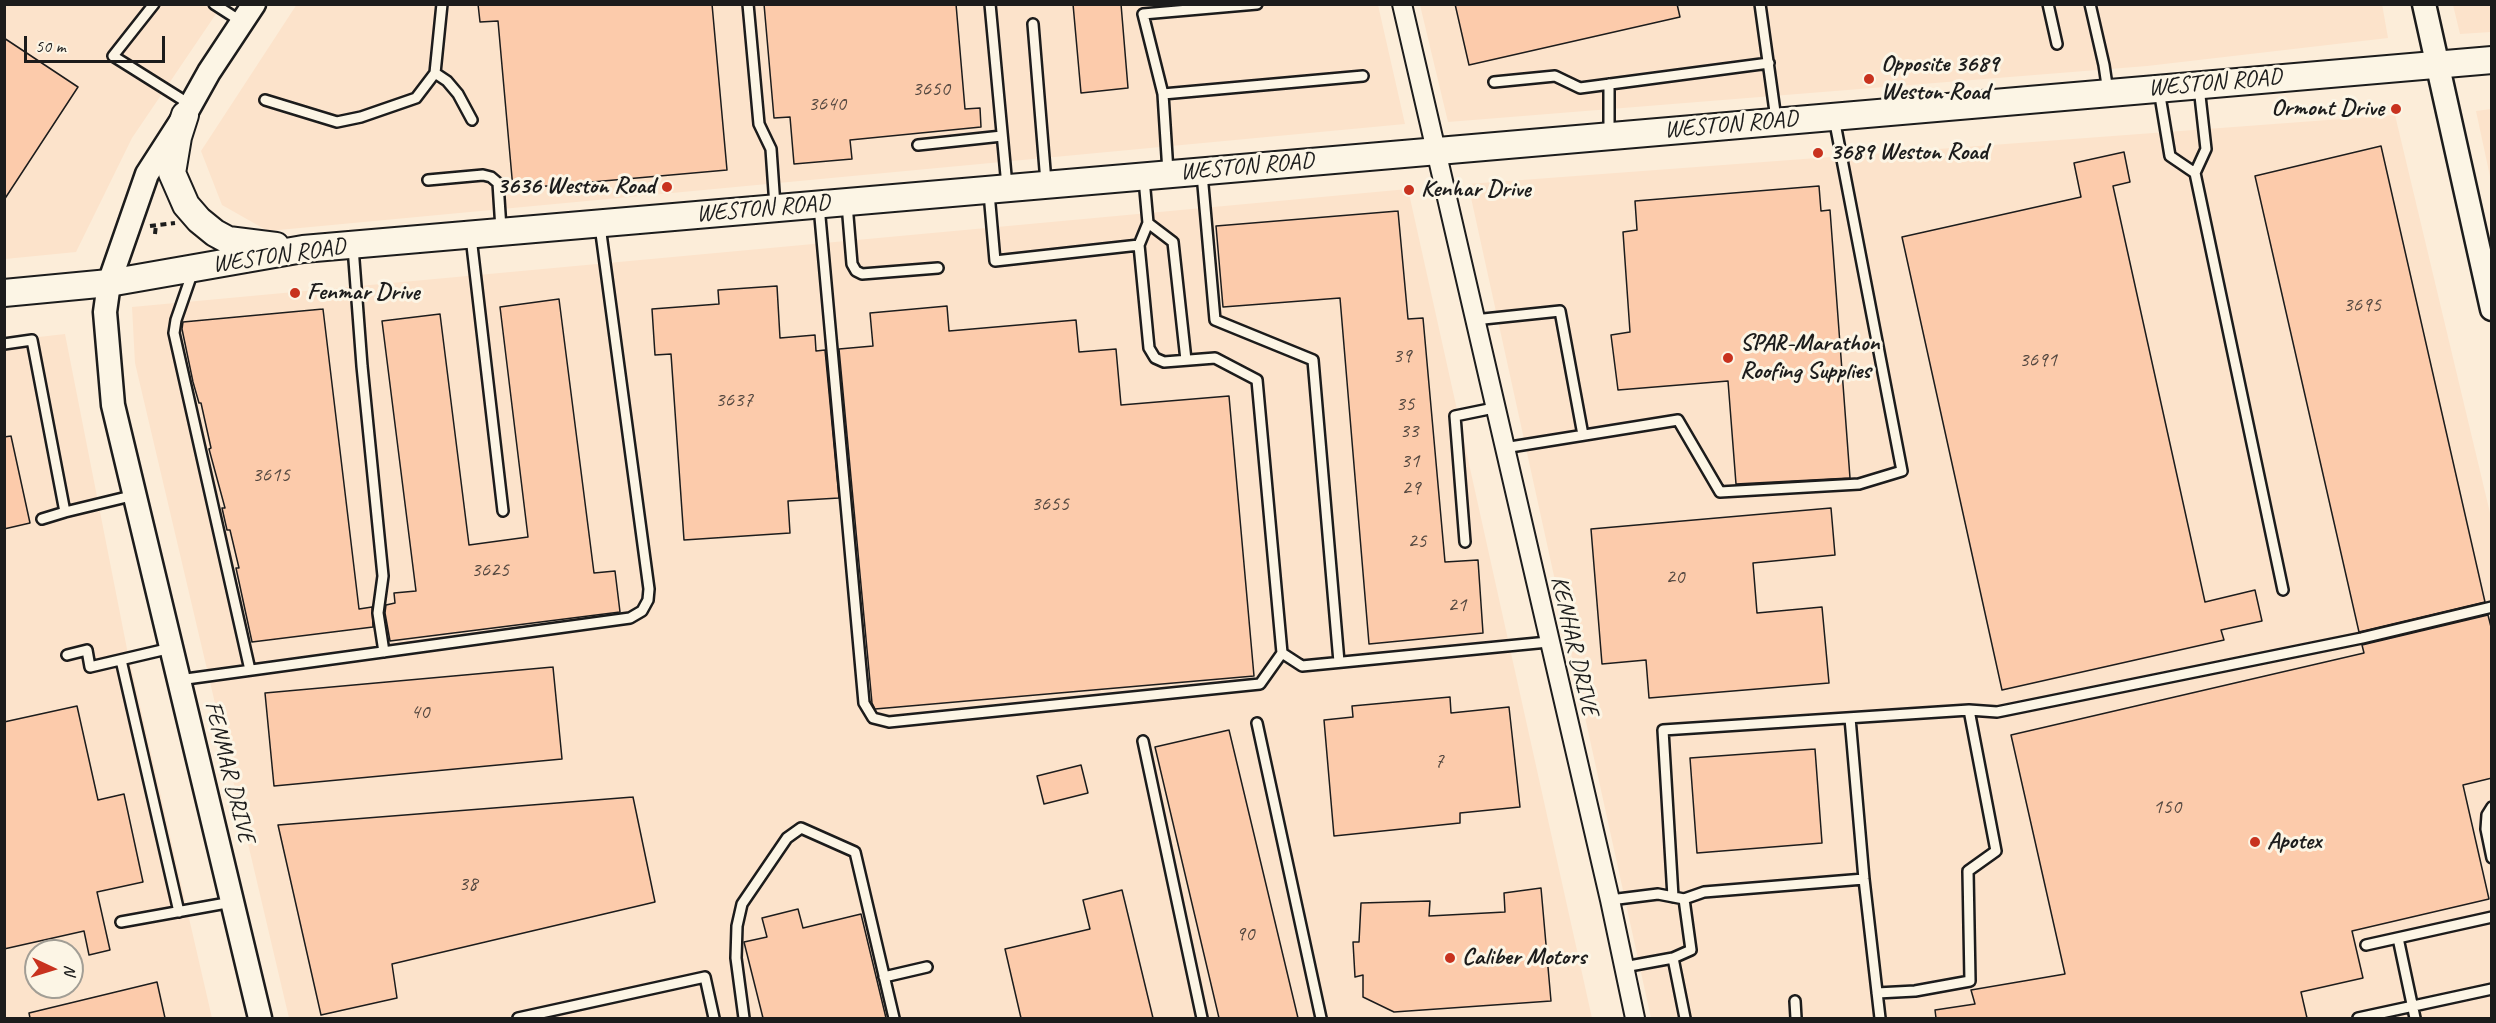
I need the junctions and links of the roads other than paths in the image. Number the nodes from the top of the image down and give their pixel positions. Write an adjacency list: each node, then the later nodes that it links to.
1 (154, 4): 28 (lane)
2 (214, 4): 13 (lane)
3 (442, 4): 19 (lane)
4 (748, 4): 44 (lane)
5 (990, 4): 32 (lane)
6 (1257, 4): 12 (lane)
7 (1402, 4): 35 (street, KENHAR DRIVE)
8 (1760, 4): 17 (lane)
9 (2048, 4): 15 (lane)
10 (2090, 4): 25 (lane)
11 (2424, 4): 18 (street)
12 (1142, 9): 26 (lane)
13 (248, 13): 28 (street, FENMAR DRIVE)
14 (1033, 24): 40 (lane)
15 (2057, 44)
16 (2492, 60): 18 (main road, WESTON ROAD)
17 (1769, 63): 22 (lane); 31 (lane)
18 (2438, 64): 23 (main road, WESTON ROAD); 56 (street)
19 (435, 73): 27 (lane); 30 (lane)
20 (1363, 76): 26 (lane)
21 (1494, 82): 22 (lane)
22 (1609, 84): 33 (lane)
23 (2199, 84): 24 (main road, WESTON ROAD); 37 (lane)
24 (2158, 88): 25 (main road, WESTON ROAD); 37 (lane)
25 (2108, 92): 29 (main road, WESTON ROAD)
26 (1163, 94): 38 (lane)
27 (265, 100)
28 (188, 110): 51 (main road); 54 (street, FENMAR DRIVE)
29 (1834, 116): 31 (main road, WESTON ROAD); 61 (lane)
30 (472, 120)
31 (1777, 121): 33 (main road, WESTON ROAD)
32 (1002, 136): 34 (lane); 41 (lane)
33 (1609, 136): 35 (main road, WESTON ROAD)
34 (918, 145)
35 (1435, 151): 36 (main road, WESTON ROAD); 57 (street, KENHAR DRIVE)
36 (1202, 171): 38 (main road, WESTON ROAD); 76 (lane)
37 (2195, 173): 68 (lane)
38 (1156, 175): 40 (main road, WESTON ROAD); 45 (lane)
39 (428, 180): 47 (lane)
40 (1046, 185): 41 (main road, WESTON ROAD)
41 (998, 189): 42 (main road, WESTON ROAD); 50 (lane)
42 (847, 202): 43 (main road, WESTON ROAD); 52 (lane)
43 (819, 204): 44 (main road, WESTON ROAD); 73 (lane)
44 (775, 208): 46 (main road, WESTON ROAD)
45 (1148, 223): 50 (lane); 59 (lane)
46 (599, 224): 47 (main road, WESTON ROAD); 72 (lane)
47 (501, 232): 48 (main road, WESTON ROAD)
48 (470, 234): 49 (main road, WESTON ROAD); 64 (lane)
49 (353, 245): 51 (main road, WESTON ROAD); 72 (lane)
50 (1139, 245): 59 (lane)
51 (303, 249): 53 (main road, WESTON ROAD)
52 (938, 268)
53 (194, 269): 54 (main road, WESTON ROAD); 77 (lane)
54 (110, 283): 55 (main road, WESTON ROAD); 63 (street, FENMAR DRIVE)
55 (4, 293)
56 (2492, 309)
57 (1474, 320): 60 (street, KENHAR DRIVE); 61 (lane)
58 (4, 344): 65 (lane)
59 (1186, 360): 73 (lane)
60 (1494, 408): 62 (street, KENHAR DRIVE); 67 (lane)
61 (1583, 435): 62 (lane)
62 (1504, 448): 70 (street, KENHAR DRIVE)
63 (135, 495): 65 (lane); 71 (street, FENMAR DRIVE)
64 (503, 511)
65 (65, 512): 66 (lane)
66 (42, 519)
67 (1465, 542)
68 (2283, 590)
69 (2492, 607): 79 (lane)
70 (1548, 642): 76 (lane); 88 (street, KENHAR DRIVE)
71 (171, 648): 75 (lane); 78 (street, FENMAR DRIVE)
72 (384, 651): 77 (lane)
73 (1282, 653): 76 (lane)
74 (66, 654): 75 (lane)
75 (121, 660): 90 (lane)
76 (1339, 662)
77 (250, 670): 78 (lane)
78 (179, 680): 89 (street, FENMAR DRIVE)
79 (1969, 710): 80 (lane); 100 (lane)
80 (1850, 718): 85 (lane); 86 (lane)
81 (1257, 723): 109 (lane)
82 (1143, 741): 108 (lane)
83 (2492, 807): 84 (lane)
84 (2492, 858)
85 (1864, 879): 87 (lane); 100 (lane)
86 (1673, 897): 87 (lane); 88 (lane)
87 (1684, 899): 95 (lane)
88 (1610, 900): 97 (street, KENHAR DRIVE)
89 (232, 902): 90 (lane); 103 (street, FENMAR DRIVE)
90 (179, 912): 92 (lane)
91 (2492, 916): 93 (lane)
92 (121, 922)
93 (2398, 938): 94 (lane); 102 (lane)
94 (2366, 945)
95 (1674, 958): 97 (lane); 111 (lane)
96 (927, 967): 98 (lane)
97 (1624, 967): 110 (street, KENHAR DRIVE)
98 (884, 977): 106 (lane); 107 (lane)
99 (2492, 989): 102 (lane)
100 (1877, 993): 113 (lane)
101 (1795, 1001): 112 (lane)
102 (2412, 1006): 114 (lane); 115 (lane)
103 (260, 1018)
104 (518, 1018): 105 (lane)
105 (714, 1018)
106 (744, 1018)
107 (894, 1018)
108 (1202, 1018)
109 (1321, 1018)
110 (1635, 1018)
111 (1685, 1018)
112 (1796, 1018)
113 (1880, 1018)
114 (2358, 1018)
115 (2415, 1018)

